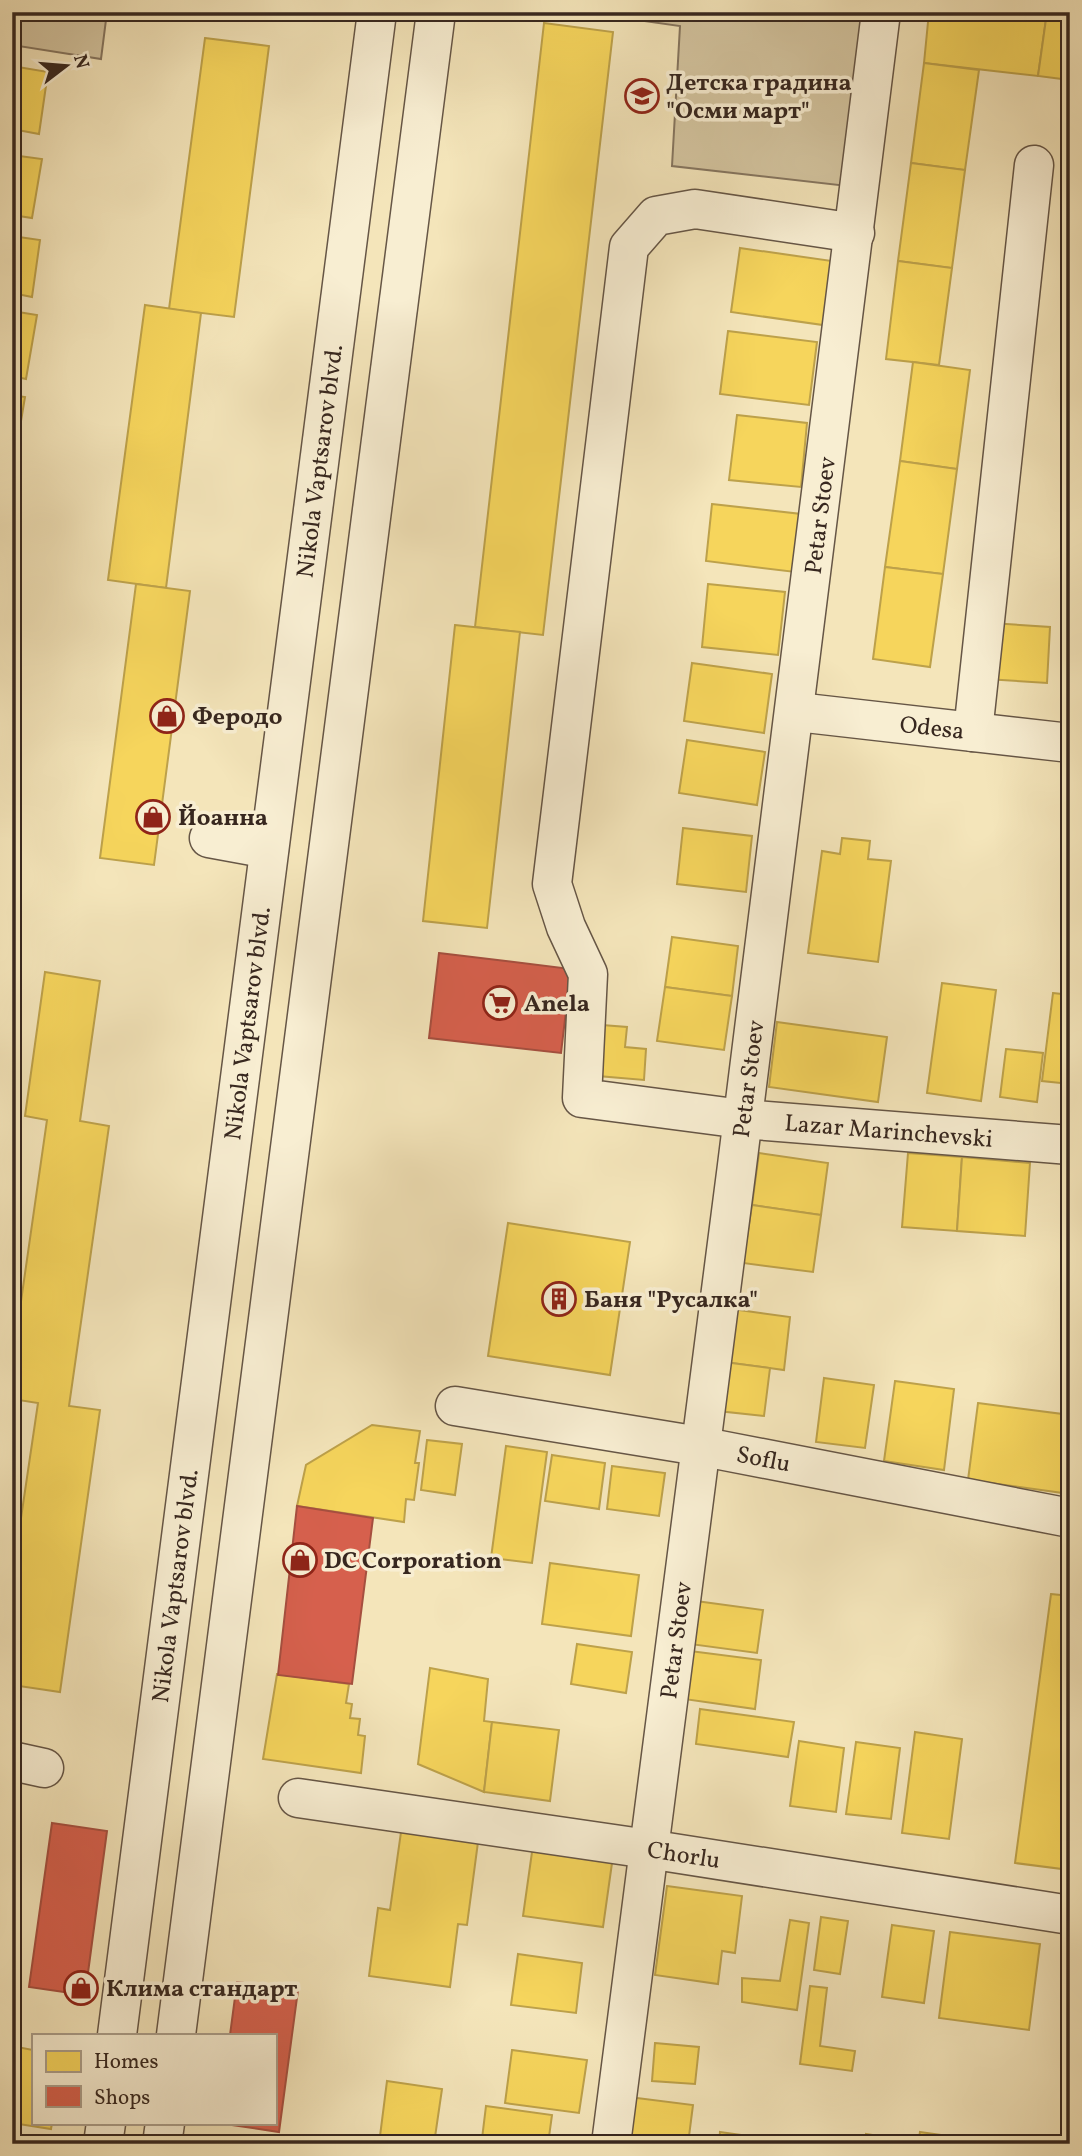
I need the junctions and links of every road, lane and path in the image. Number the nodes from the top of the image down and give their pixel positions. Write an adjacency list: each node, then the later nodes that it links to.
1 (377, 12): 10 (street, Nikola Vaptsarov blvd.)
2 (436, 12): 20 (street)
3 (881, 12): 5 (street, Petar Stoev)
4 (1034, 164): 7 (street)
5 (855, 233): 6 (street, Petar Stoev); 11 (street, Lazar Marinchevski)
6 (797, 712): 7 (street, Odesa); 11 (street, Petar Stoev)
7 (973, 732): 8 (street, Odesa)
8 (1070, 743)
9 (209, 838): 10 (street)
10 (269, 849): 19 (street, Nikola Vaptsarov blvd.)
11 (742, 1119): 12 (street, Lazar Marinchevski); 14 (street, Petar Stoev)
12 (1070, 1145)
13 (455, 1406): 14 (street, Soflu)
14 (699, 1446): 15 (street, Soflu); 17 (street, Petar Stoev)
15 (1070, 1518)
16 (298, 1798): 17 (street, Chorlu)
17 (648, 1849): 18 (street, Chorlu); 25 (street, Petar Stoev)
18 (1070, 1915)
19 (117, 2034)
20 (176, 2034)
21 (106, 2124): 23 (street)
22 (165, 2124): 24 (street)
23 (103, 2144)
24 (162, 2144)
25 (611, 2144)

